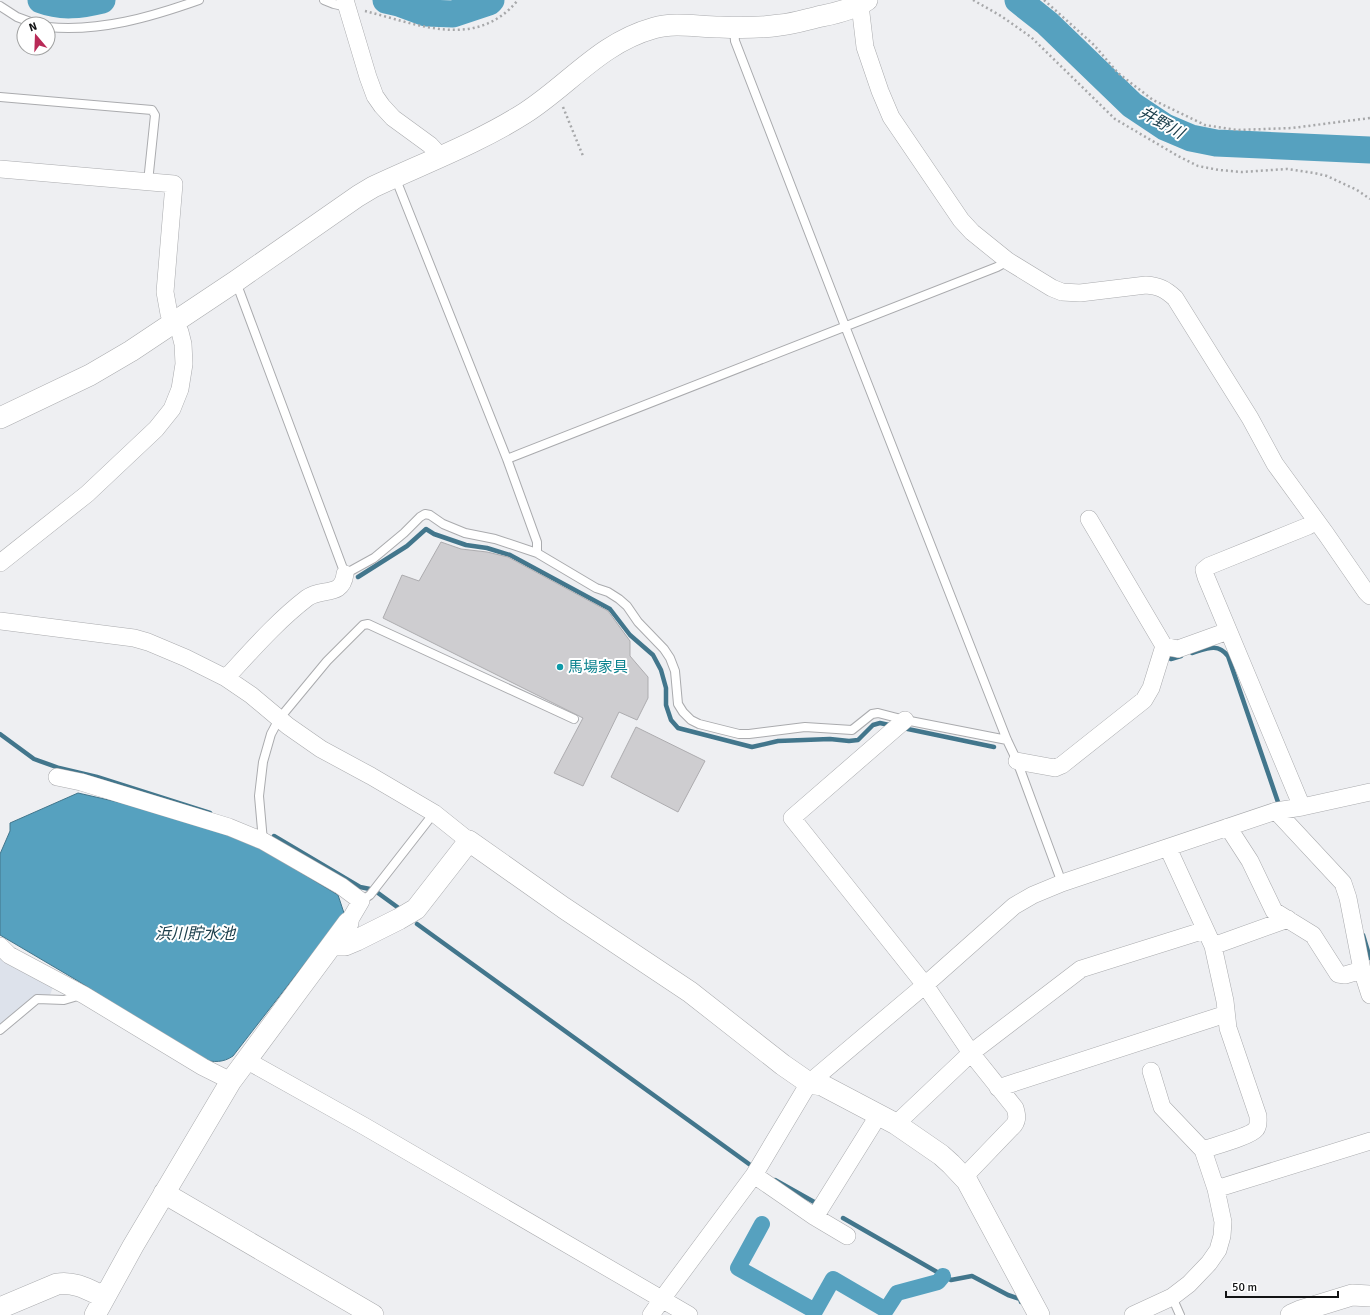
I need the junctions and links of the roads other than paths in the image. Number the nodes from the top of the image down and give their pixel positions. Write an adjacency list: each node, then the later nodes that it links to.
1 (199, 0): 7 (lane)
2 (324, 0): 3 (lane)
3 (346, 3): 10 (street)
4 (863, 3): 8 (street); 14 (street)
5 (0, 6): 6 (lane)
6 (16, 16)
7 (56, 28)
8 (734, 28): 10 (street); 17 (lane)
9 (0, 97): 13 (lane)
10 (441, 157): 12 (street)
11 (0, 169): 13 (street)
12 (395, 177): 15 (street); 19 (lane)
13 (148, 182): 16 (street)
14 (1008, 260): 17 (lane); 21 (street)
15 (236, 281): 16 (street); 24 (lane)
16 (175, 323): 18 (street); 23 (street)
17 (845, 326): 19 (lane); 33 (lane)
18 (0, 418)
19 (507, 459): 22 (lane)
20 (1089, 519): 28 (street)
21 (1316, 521): 25 (street); 27 (street)
22 (536, 553): 24 (lane); 32 (lane)
23 (0, 563)
24 (345, 574): 29 (street)
25 (1370, 596)
26 (0, 621): 29 (street)
27 (1228, 631): 28 (street); 37 (street)
28 (1164, 646): 34 (street)
29 (226, 678): 30 (street)
30 (279, 719): 31 (lane); 39 (street); 41 (lane)
31 (574, 719)
32 (905, 720): 33 (lane); 53 (street)
33 (1007, 740): 34 (lane)
34 (1017, 761): 44 (lane)
35 (57, 777): 41 (street)
36 (1370, 792): 37 (street)
37 (1302, 807): 38 (street)
38 (1276, 811): 40 (street); 52 (street)
39 (434, 813): 42 (street); 45 (lane)
40 (1228, 827): 43 (street); 46 (street)
41 (263, 841): 45 (street)
42 (469, 842): 49 (street); 62 (street)
43 (1168, 848): 44 (street); 48 (street)
44 (1062, 884): 53 (street)
45 (361, 901): 47 (street)
46 (1288, 920): 51 (street); 52 (street)
47 (348, 923): 49 (street)
48 (1205, 930): 51 (street); 58 (street)
49 (332, 945): 59 (street)
50 (0, 946): 54 (street)
51 (1213, 946): 56 (street)
52 (1362, 970): 55 (street)
53 (925, 985): 58 (street); 62 (street)
54 (84, 995): 57 (lane); 61 (street)
55 (1370, 995)
56 (1226, 1014): 63 (street); 66 (street)
57 (0, 1030)
58 (971, 1053): 63 (street); 64 (street)
59 (246, 1060): 61 (street); 75 (street)
60 (1151, 1072): 66 (street)
61 (232, 1081): 70 (street)
62 (809, 1083): 64 (street); 67 (street)
63 (998, 1088): 68 (street)
64 (887, 1120): 68 (street); 71 (street)
65 (1370, 1141): 69 (street)
66 (1203, 1150): 69 (street)
67 (754, 1175): 71 (street); 75 (street)
68 (964, 1177): 81 (street)
69 (1216, 1189): 74 (street)
70 (164, 1193): 76 (street); 78 (street)
71 (815, 1217): 72 (street)
72 (846, 1236)
73 (1370, 1296): 84 (street)
74 (1172, 1297): 82 (street); 83 (lane)
75 (662, 1299): 79 (street); 80 (street)
76 (100, 1306): 77 (street)
77 (0, 1308)
78 (373, 1315)
79 (651, 1315)
80 (689, 1315)
81 (1039, 1315)
82 (1133, 1315)
83 (1180, 1315)
84 (1291, 1315)

